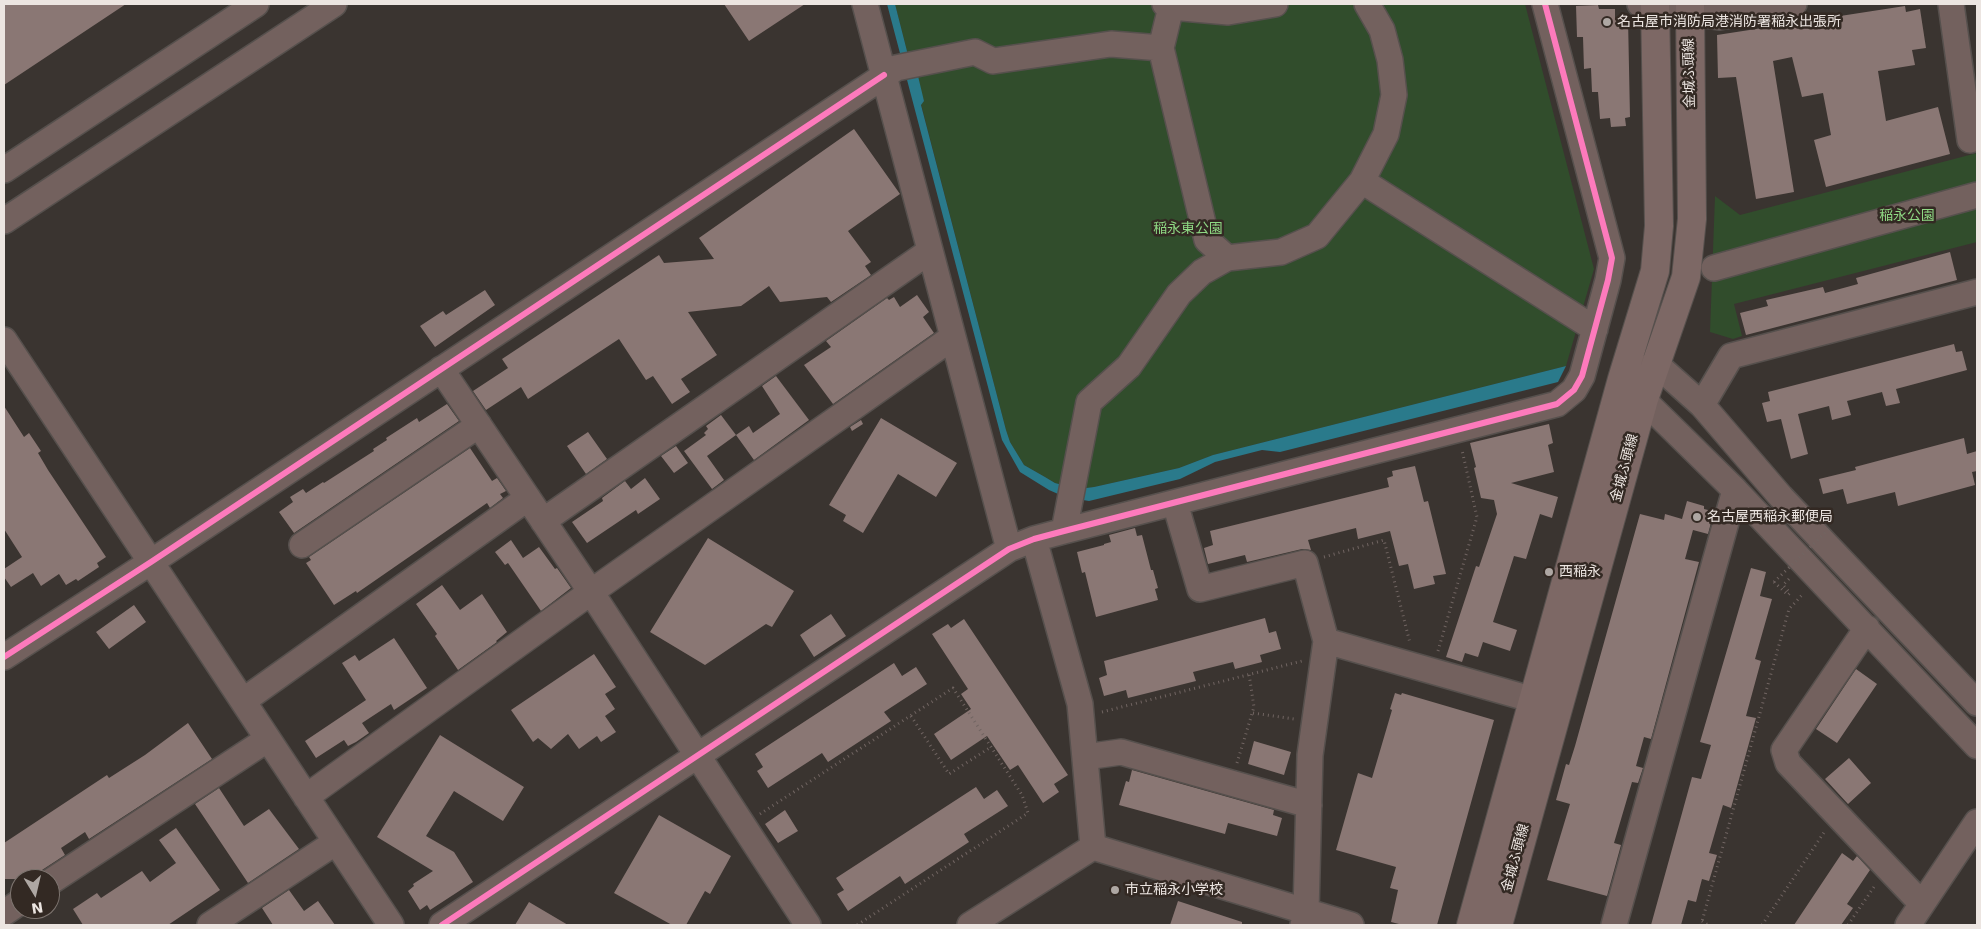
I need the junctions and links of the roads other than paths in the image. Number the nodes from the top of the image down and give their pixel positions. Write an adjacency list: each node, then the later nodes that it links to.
1 (256, 4): 12 (street)
2 (334, 4): 14 (street)
3 (865, 4): 15 (street)
4 (1275, 4): 9 (street)
5 (1367, 4): 18 (street)
6 (1545, 4): 25 (street)
7 (1794, 4): 11 (street)
8 (1951, 4): 16 (street)
9 (1168, 5): 13 (street)
10 (1650, 5): 11 (street); 30 (main road, 金城ふ頭線)
11 (1690, 9): 28 (main road, 金城ふ頭線)
12 (224, 25): 14 (street); 17 (street)
13 (1161, 48): 15 (street); 22 (street)
14 (247, 61): 20 (street)
15 (899, 69): 21 (street); 29 (street)
16 (1977, 138)
17 (4, 170)
18 (1362, 181): 22 (street); 25 (street)
19 (1977, 195): 23 (street)
20 (4, 220)
21 (930, 251): 26 (street); 37 (street)
22 (1227, 258): 38 (street)
23 (1714, 268)
24 (1977, 292): 32 (street)
25 (1595, 329): 36 (street)
26 (953, 337): 41 (street); 43 (street)
27 (4, 340): 42 (street)
28 (1656, 364): 30 (street); 31 (main road, 金城ふ頭線); 32 (street)
29 (441, 369): 33 (street); 42 (street)
30 (1622, 379): 31 (street); 47 (main road, 金城ふ頭線)
31 (1644, 399): 34 (street); 69 (main road, 金城ふ頭線)
32 (1702, 405): 49 (street)
33 (479, 425): 35 (street); 40 (street)
34 (1735, 490): 44 (street); 70 (street)
35 (528, 498): 37 (street); 48 (street)
36 (1175, 503): 38 (street); 45 (street)
37 (544, 521): 43 (street)
38 (1064, 531): 39 (street)
39 (1034, 539): 41 (street); 53 (street)
40 (302, 545)
41 (1009, 549): 52 (street)
42 (151, 562): 46 (street); 48 (street)
43 (591, 592): 52 (street); 54 (street)
44 (1867, 628): 51 (street); 60 (street)
45 (1325, 648): 47 (street); 55 (street)
46 (4, 657)
47 (1534, 700): 68 (main road, 金城ふ頭線)
48 (243, 701): 50 (street)
49 (1977, 703)
50 (268, 739): 54 (street); 59 (street)
51 (1977, 746)
52 (698, 756): 64 (street); 65 (street)
53 (1085, 757): 55 (street); 58 (street)
54 (306, 797): 57 (street)
55 (1309, 805): 61 (street)
56 (1977, 822): 60 (street)
57 (336, 842): 62 (street); 63 (street)
58 (1092, 847): 61 (street); 66 (street)
59 (60, 875)
60 (1922, 904): 71 (street)
61 (1304, 919): 67 (street)
62 (210, 925)
63 (391, 925)
64 (442, 925)
65 (808, 925)
66 (970, 925)
67 (1351, 925)
68 (1471, 925)
69 (1498, 925)
70 (1614, 925)
71 (1908, 925)

